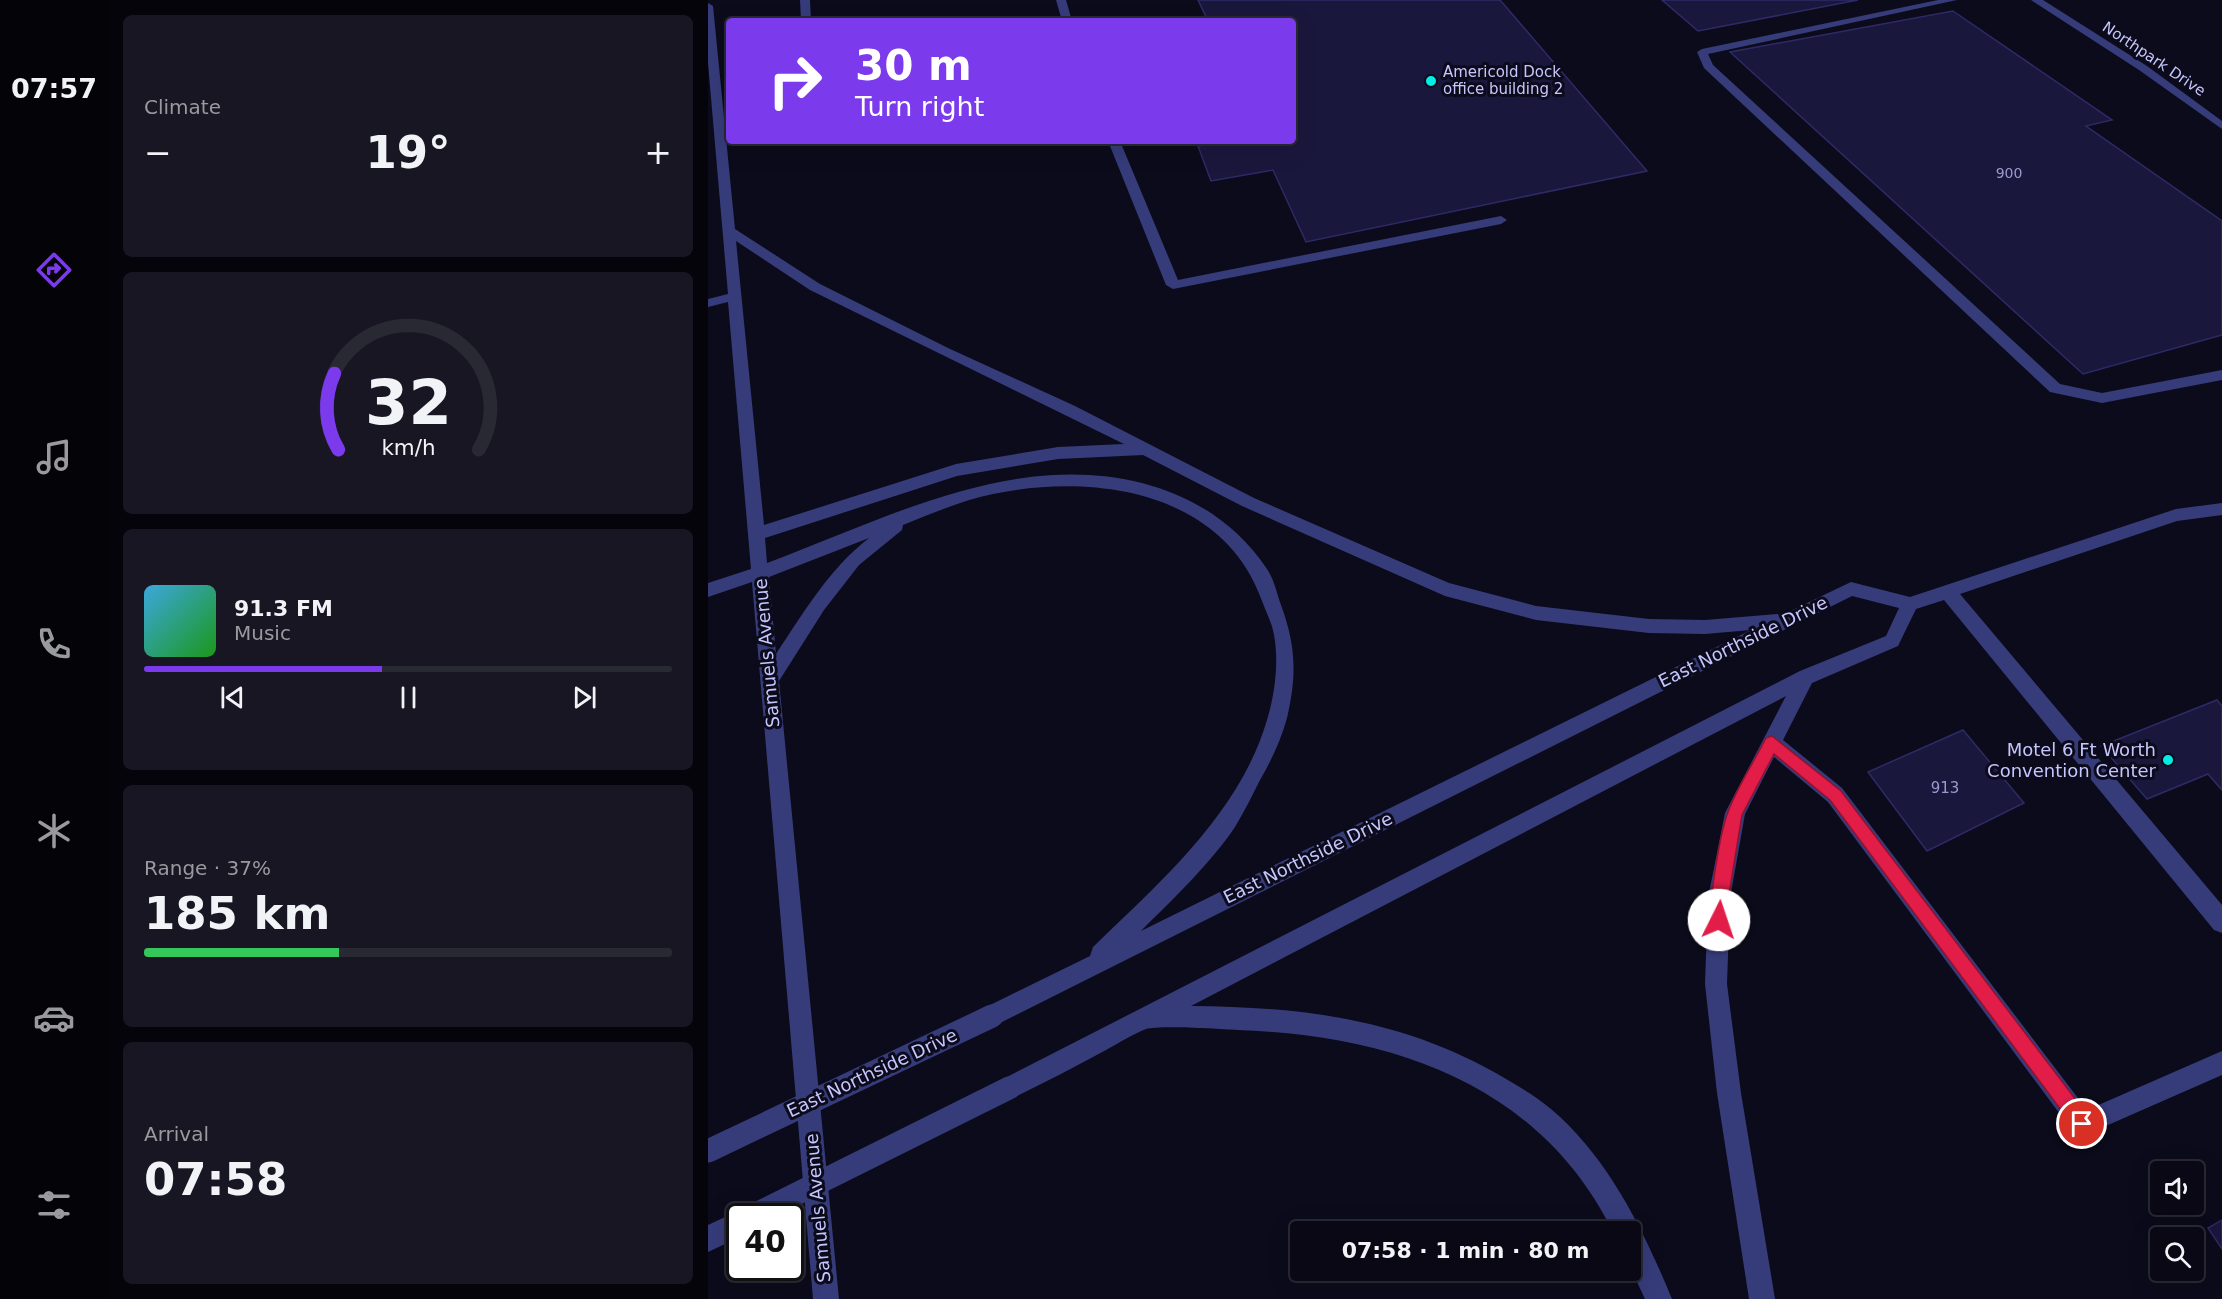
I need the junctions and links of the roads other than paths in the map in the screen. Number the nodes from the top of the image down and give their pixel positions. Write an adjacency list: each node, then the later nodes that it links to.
1 (805, 0): 6 (street)
2 (1061, 0): 7 (street)
3 (1952, 0): 16 (street)
4 (2036, 0): 10 (street, Northpark Drive)
5 (708, 6): 8 (street, Samuels Avenue)
6 (806, 18)
7 (1066, 18)
8 (723, 106): 9 (street, Samuels Avenue)
9 (714, 126): 13 (street, Samuels Avenue)
10 (2222, 126)
11 (1115, 144): 12 (street)
12 (1500, 220)
13 (729, 231): 14 (street, Samuels Avenue); 17 (street)
14 (735, 296): 15 (street); 20 (street, Samuels Avenue)
15 (708, 303)
16 (2222, 375)
17 (1145, 449): 20 (street); 25 (street)
18 (2222, 509): 23 (street)
19 (911, 515): 21 (street); 27 (street); 30 (street)
20 (756, 534): 21 (street, Samuels Avenue)
21 (760, 573): 22 (street); 27 (street, Samuels Avenue)
22 (708, 590)
23 (1948, 592): 24 (street); 29 (street)
24 (1910, 604): 25 (street, East Northside Drive); 26 (street)
25 (1787, 621): 30 (street, East Northside Drive)
26 (1806, 677): 28 (street); 31 (street)
27 (769, 681): 39 (street, Samuels Avenue)
28 (1772, 743): 32 (street); 41 (street)
29 (2222, 922)
30 (1089, 967): 33 (street, East Northside Drive, bridge)
31 (1146, 1017): 34 (street, bridge); 35 (street)
32 (2222, 1063)
33 (708, 1151)
34 (778, 1203)
35 (1622, 1221)
36 (726, 1230): 37 (street)
37 (708, 1239)
38 (1641, 1261): 40 (street)
39 (826, 1299)
40 (1659, 1299)
41 (1762, 1299)

